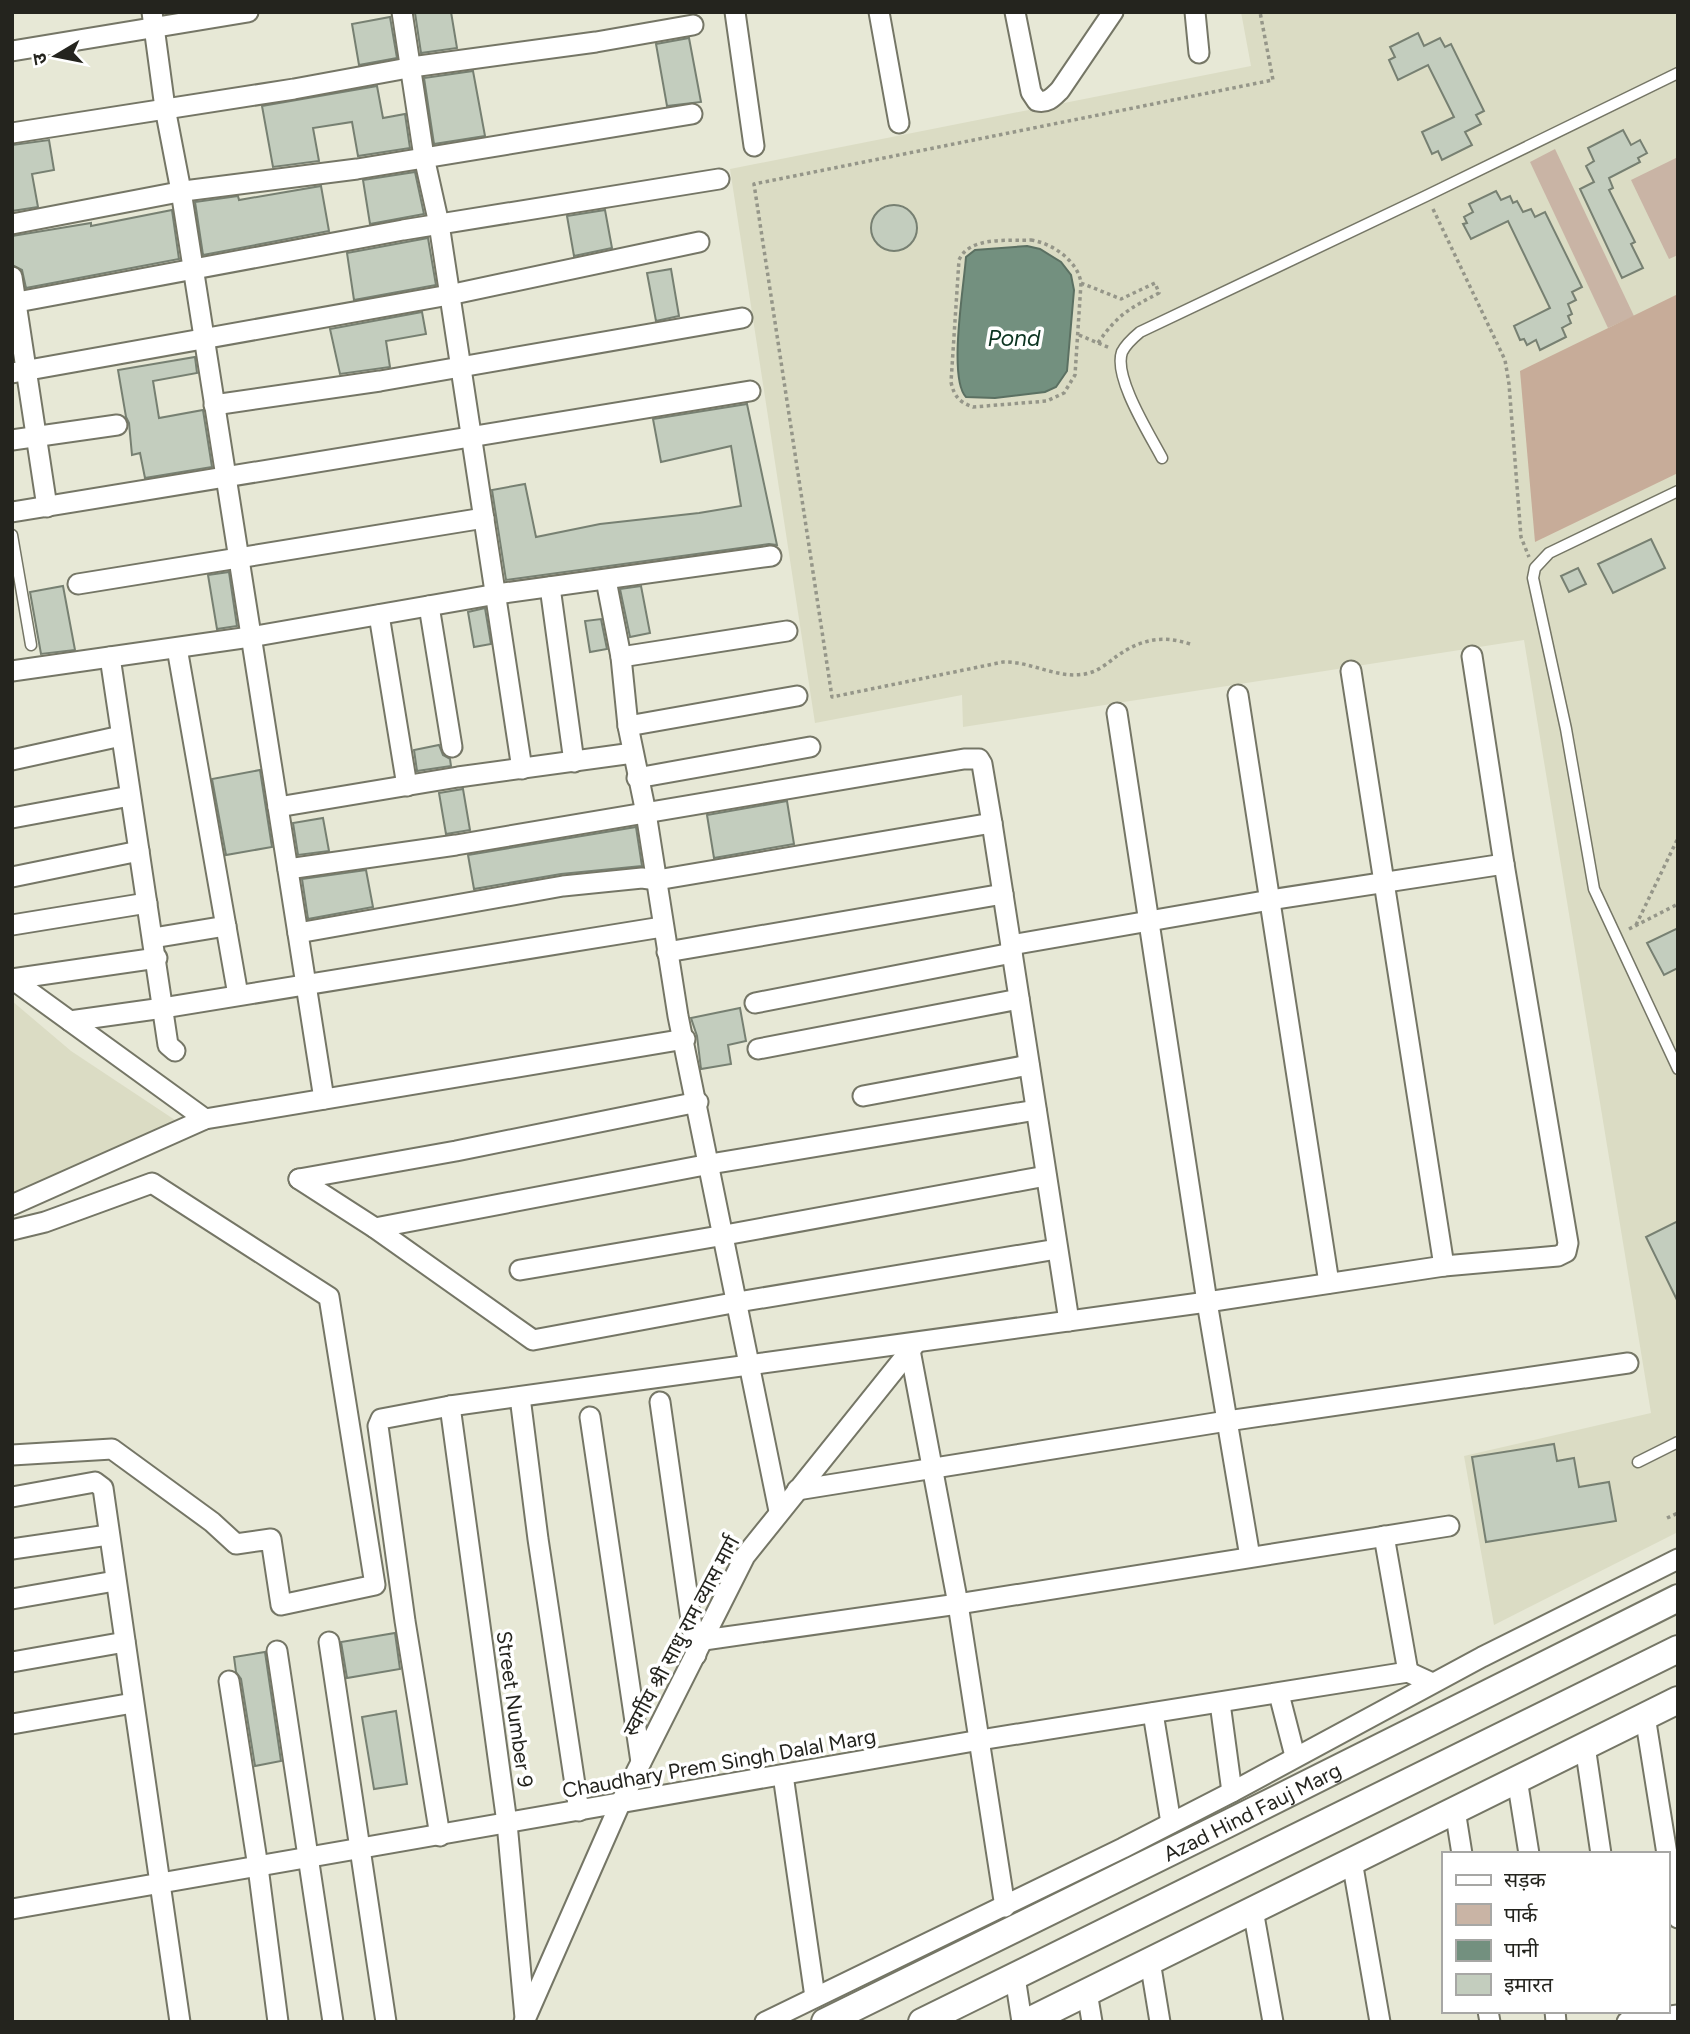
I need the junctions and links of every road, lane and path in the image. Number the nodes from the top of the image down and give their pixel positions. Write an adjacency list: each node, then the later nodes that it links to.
1 (248, 12): 9 (street)
2 (402, 12): 13 (street)
3 (735, 12): 19 (street)
4 (879, 12): 17 (street)
5 (1016, 12): 6 (street)
6 (1113, 12)
7 (1195, 12): 12 (street)
8 (1260, 12): 61 (path)
9 (153, 20): 11 (street); 15 (street)
10 (693, 25): 13 (street)
11 (12, 51)
12 (1199, 53)
13 (411, 67): 15 (street); 20 (street)
14 (1678, 73): 23 (lane)
15 (165, 108): 18 (street); 22 (street)
16 (692, 114): 20 (street)
17 (899, 123)
18 (12, 133)
19 (754, 146)
20 (424, 157): 22 (street); 25 (street)
21 (719, 179): 25 (street)
22 (181, 191): 24 (street); 27 (street)
23 (1426, 196): 43 (lane); 52 (path)
24 (12, 224)
25 (439, 224): 27 (street); 30 (street)
26 (699, 242): 30 (street)
27 (193, 270): 31 (street); 34 (street)
28 (12, 277): 31 (street)
29 (1081, 283): 33 (path); 33 (path); 33 (path)
30 (449, 295): 34 (street); 35 (street)
31 (14, 303): 36 (street)
32 (742, 318): 35 (street)
33 (1078, 334)
34 (204, 338): 36 (street); 38 (street)
35 (460, 366): 38 (street); 41 (street)
36 (20, 372): 40 (street)
37 (750, 391): 41 (street)
38 (214, 405): 44 (street)
39 (117, 425): 40 (street)
40 (37, 435): 42 (street); 46 (street)
41 (471, 436): 44 (street); 48 (street)
42 (12, 439)
43 (1162, 458)
44 (226, 479): 46 (street); 51 (street)
45 (1678, 491): 52 (lane)
46 (47, 507): 47 (street)
47 (12, 512)
48 (485, 518): 51 (street); 56 (street)
49 (12, 535): 62 (lane)
50 (771, 556): 53 (street)
51 (238, 558): 54 (street); 60 (street)
52 (1535, 568): 104 (lane)
53 (606, 580): 55 (street); 66 (street)
54 (78, 584)
55 (550, 587): 56 (street); 78 (street)
56 (497, 594): 57 (street); 79 (street)
57 (429, 606): 58 (street); 74 (street)
58 (379, 615): 60 (street); 81 (street)
59 (787, 631): 66 (street)
60 (250, 637): 63 (street); 83 (street)
61 (1189, 644)
62 (31, 645)
63 (177, 648): 65 (street); 101 (street)
64 (1472, 656): 89 (street)
65 (110, 657): 67 (street); 73 (street)
66 (621, 657): 72 (street)
67 (12, 671)
68 (1352, 671): 93 (street)
69 (1238, 695): 95 (street)
70 (797, 696): 72 (street)
71 (1117, 713): 98 (street)
72 (628, 726): 76 (street)
73 (121, 736): 77 (street); 82 (street)
74 (452, 747)
75 (810, 747): 80 (street)
76 (634, 753): 78 (street); 80 (street)
77 (12, 760)
78 (573, 762): 79 (street)
79 (522, 769): 81 (street)
80 (637, 778): 84 (street)
81 (407, 786): 83 (street)
82 (130, 796): 85 (street); 88 (street)
83 (278, 807): 90 (street)
84 (646, 813): 86 (street); 90 (street); 92 (street)
85 (12, 818)
86 (992, 823): 92 (street); 94 (street)
87 (1678, 838): 100 (path)
88 (139, 851): 91 (street); 96 (street)
89 (1504, 864): 93 (street); 133 (street)
90 (288, 869): 103 (street)
91 (12, 877)
92 (657, 880): 102 (street); 103 (street)
93 (1384, 883): 95 (street); 133 (street)
94 (1003, 894): 106 (street); 107 (street)
95 (1270, 900): 98 (street); 135 (street)
96 (147, 902): 99 (street); 105 (street)
97 (1678, 904): 100 (path)
98 (1147, 923): 106 (street); 137 (street)
99 (12, 925)
100 (1636, 925): 104 (path)
101 (226, 926): 105 (street); 111 (street)
102 (662, 927): 107 (street); 110 (street)
103 (298, 933): 110 (street)
104 (1614, 936): 120 (lane)
105 (153, 938): 108 (street)
106 (1012, 949): 112 (street); 113 (street)
107 (667, 953): 116 (street)
108 (157, 958): 109 (street); 114 (street)
109 (12, 979): 115 (street)
110 (306, 985): 111 (street); 122 (street)
111 (238, 995): 114 (street)
112 (1019, 999): 117 (street); 119 (street)
113 (755, 1003)
114 (163, 1008): 115 (street); 118 (street)
115 (70, 1021): 125 (street)
116 (685, 1039): 122 (street); 123 (street)
117 (758, 1049)
118 (175, 1051)
119 (1029, 1065): 121 (street); 124 (street)
120 (1678, 1069)
121 (863, 1096)
122 (324, 1099): 125 (street)
123 (698, 1102): 126 (street); 129 (street)
124 (1036, 1110): 126 (street); 127 (street)
125 (205, 1119): 128 (street)
126 (710, 1164): 129 (street); 131 (street)
127 (1046, 1176): 131 (street); 132 (street)
128 (12, 1205)
129 (375, 1228): 136 (street)
130 (12, 1230): 148 (street)
131 (725, 1236): 134 (street); 136 (street)
132 (1057, 1249): 136 (street); 138 (street)
133 (1444, 1266): 135 (street)
134 (520, 1269)
135 (1329, 1283): 137 (street)
136 (738, 1302): 141 (street)
137 (1207, 1303): 138 (street); 146 (street)
138 (1069, 1321): 139 (street)
139 (913, 1347): 141 (street); 150 (street); 151 (street, स्वर्गीय श्री साधु राम व्यास मार्ग)
140 (1628, 1363): 146 (street)
141 (751, 1366): 142 (street); 153 (street)
142 (520, 1397): 144 (street); 191 (street)
143 (660, 1402): 168 (street)
144 (450, 1406): 192 (street, Street Number 9); 194 (street)
145 (590, 1417): 185 (street)
146 (1227, 1422): 150 (street); 160 (street)
147 (1678, 1442): 149 (lane)
148 (12, 1455)
149 (1638, 1462)
150 (933, 1468): 151 (street); 165 (street)
151 (797, 1490): 153 (street, स्वर्गीय श्री साधु राम व्यास मार्ग)
152 (12, 1497): 157 (street)
153 (779, 1511): 168 (street, स्वर्गीय श्री साधु राम व्यास मार्ग)
154 (1678, 1513): 155 (path)
155 (1667, 1518)
156 (1449, 1526): 158 (street)
157 (108, 1535): 159 (street); 162 (street)
158 (1384, 1536): 160 (street); 172 (street)
159 (12, 1549)
160 (1250, 1557): 165 (street)
161 (1678, 1559): 174 (street)
162 (115, 1581): 164 (street); 166 (street)
163 (1678, 1598): 212 (main road, Azad Hind Fauj Marg)
164 (12, 1599)
165 (958, 1604): 168 (street); 182 (street)
166 (125, 1642): 171 (street); 177 (street)
167 (329, 1642): 195 (street)
168 (700, 1647): 185 (street, स्वर्गीय श्री साधु राम व्यास मार्ग)
169 (1678, 1649): 210 (main road, Azad Hind Fauj Marg)
170 (277, 1651): 200 (street)
171 (12, 1662)
172 (1408, 1672): 174 (street); 175 (street, Chaudhary Prem Singh Dalal Marg)
173 (229, 1681): 203 (street)
174 (1432, 1684): 184 (street)
175 (1279, 1693): 178 (street, Chaudhary Prem Singh Dalal Marg); 184 (street)
176 (1678, 1700): 180 (main road)
177 (133, 1703): 181 (street); 204 (street)
178 (1220, 1703): 179 (street, Chaudhary Prem Singh Dalal Marg); 188 (street)
179 (1153, 1713): 182 (street, Chaudhary Prem Singh Dalal Marg); 193 (street)
180 (1645, 1716): 183 (main road); 199 (street)
181 (12, 1724)
182 (980, 1740): 186 (street, Chaudhary Prem Singh Dalal Marg); 205 (street)
183 (1585, 1746): 187 (main road); 198 (street)
184 (1295, 1756): 188 (street)
185 (641, 1762): 189 (street, स्वर्गीय श्री साधु राम व्यास मार्ग)
186 (783, 1775): 189 (street, Chaudhary Prem Singh Dalal Marg); 212 (street)
187 (1517, 1779): 190 (main road); 197 (street)
188 (1232, 1792): 193 (street)
189 (620, 1804): 191 (street, Chaudhary Prem Singh Dalal Marg); 214 (street, स्वर्गीय श्री साधु राम व्यास मार्ग)
190 (1455, 1810): 196 (street); 201 (main road)
191 (579, 1811): 192 (street, Chaudhary Prem Singh Dalal Marg)
192 (507, 1823): 194 (street, Chaudhary Prem Singh Dalal Marg); 214 (street, Street Number 9)
193 (1171, 1823): 205 (street)
194 (440, 1836): 195 (street, Chaudhary Prem Singh Dalal Marg)
195 (361, 1849): 200 (street, Chaudhary Prem Singh Dalal Marg); 218 (street)
196 (1462, 1852)
197 (1530, 1852)
198 (1601, 1852)
199 (1667, 1852)
200 (309, 1858): 203 (street, Chaudhary Prem Singh Dalal Marg); 217 (street)
201 (1352, 1861): 207 (main road); 225 (street)
202 (1669, 1866): 208 (street)
203 (258, 1867): 204 (street, Chaudhary Prem Singh Dalal Marg); 216 (street)
204 (161, 1885): 206 (street, Chaudhary Prem Singh Dalal Marg); 215 (street)
205 (1005, 1907): 212 (street)
206 (12, 1909)
207 (1253, 1910): 209 (main road); 224 (street)
208 (1678, 1918)
209 (1150, 1961): 211 (main road); 223 (street)
210 (1014, 1977): 220 (main road, Azad Hind Fauj Marg); 221 (street)
211 (1087, 1992): 221 (main road); 222 (street)
212 (820, 2010): 219 (street)
213 (1678, 2015): 226 (street)
214 (524, 2020)
215 (180, 2022)
216 (278, 2022)
217 (333, 2022)
218 (386, 2022)
219 (765, 2022)
220 (922, 2022)
221 (1025, 2022)
222 (1092, 2022)
223 (1160, 2022)
224 (1272, 2022)
225 (1380, 2022)
226 (1627, 2022)

